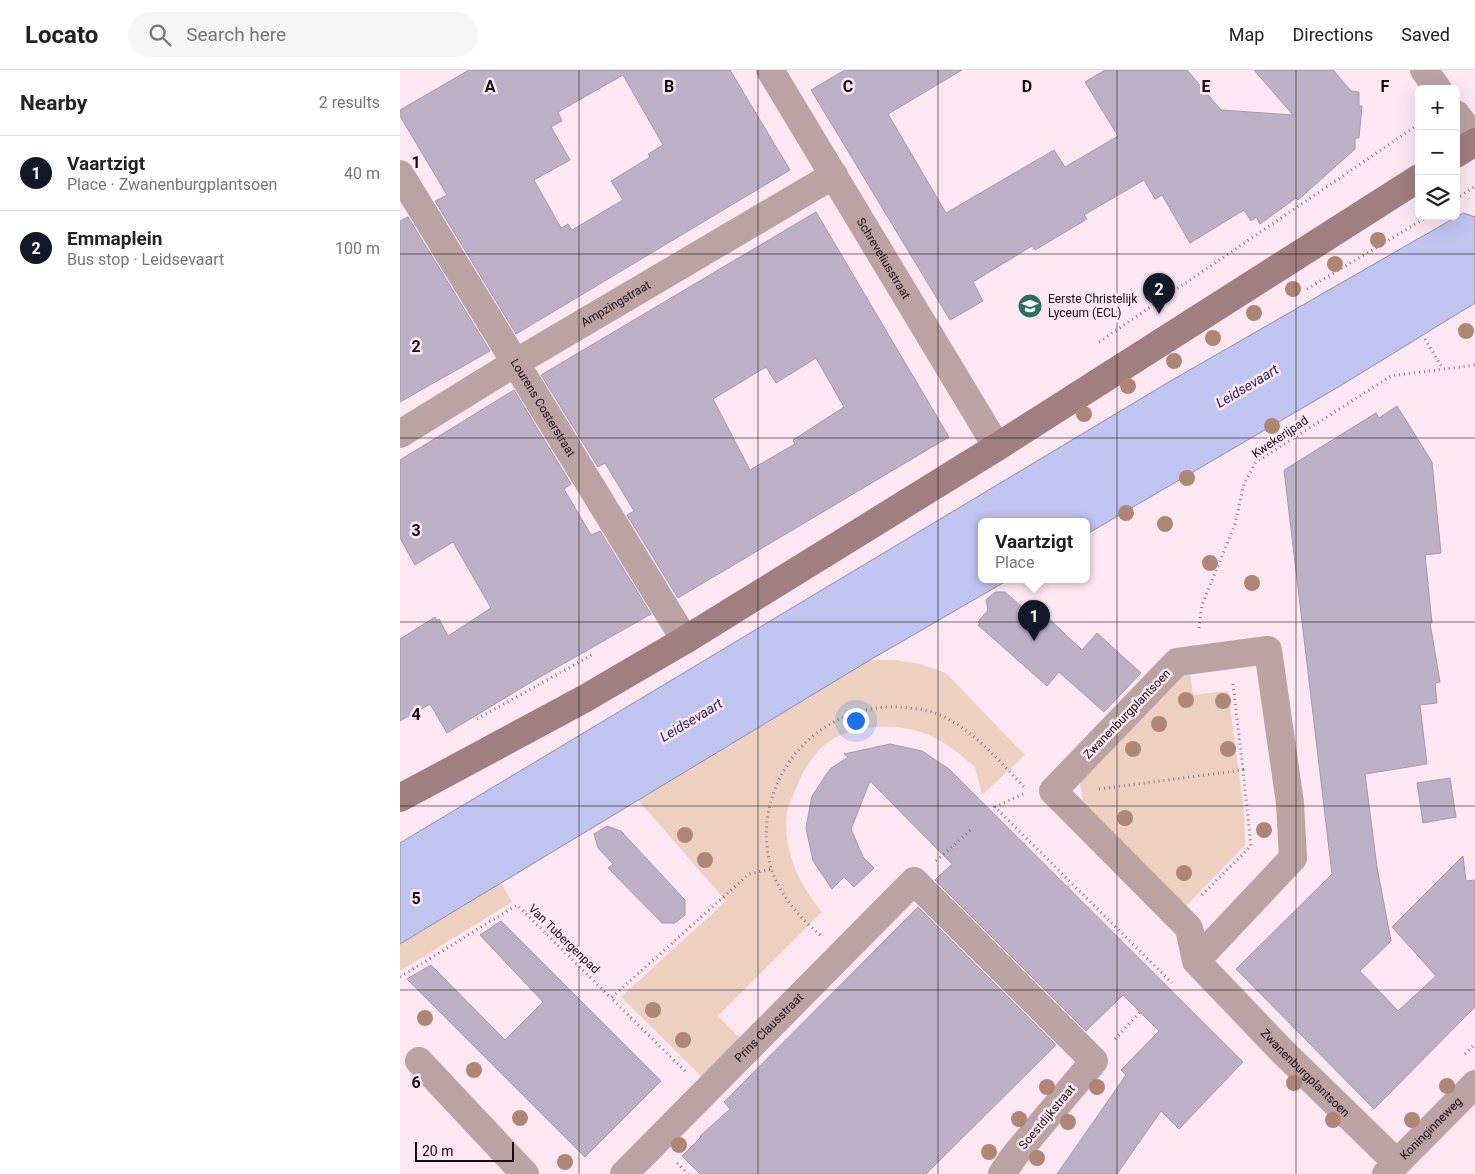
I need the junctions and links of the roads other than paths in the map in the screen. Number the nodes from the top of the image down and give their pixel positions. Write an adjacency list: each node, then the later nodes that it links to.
1 (770, 70): 8 (street, Schreveliusstraat)
2 (1424, 70): 3 (street)
3 (1435, 85)
4 (1460, 120): 5 (street)
5 (1475, 141): 6 (main road)
6 (1460, 151)
7 (400, 174): 10 (street, Lourens Costerstraat)
8 (834, 175): 10 (street, Ampzingstraat); 12 (street, Schreveliusstraat)
9 (1415, 181): 12 (main road)
10 (514, 363): 11 (street, Ampzingstraat); 13 (street, Lourens Costerstraat)
11 (400, 434)
12 (996, 447): 13 (main road)
13 (685, 640): 14 (main road)
14 (400, 798)
15 (1196, 961): 15 (street, Zwanenburgplantsoen); 19 (street, Zwanenburgplantsoen)
16 (419, 1061): 20 (street)
17 (1094, 1061): 21 (street, Prins Clausstraat); 22 (street, Soestdijkstraat)
18 (1475, 1084): 19 (street, Koninginneweg)
19 (1391, 1168)
20 (525, 1174)
21 (624, 1174)
22 (1002, 1174)

